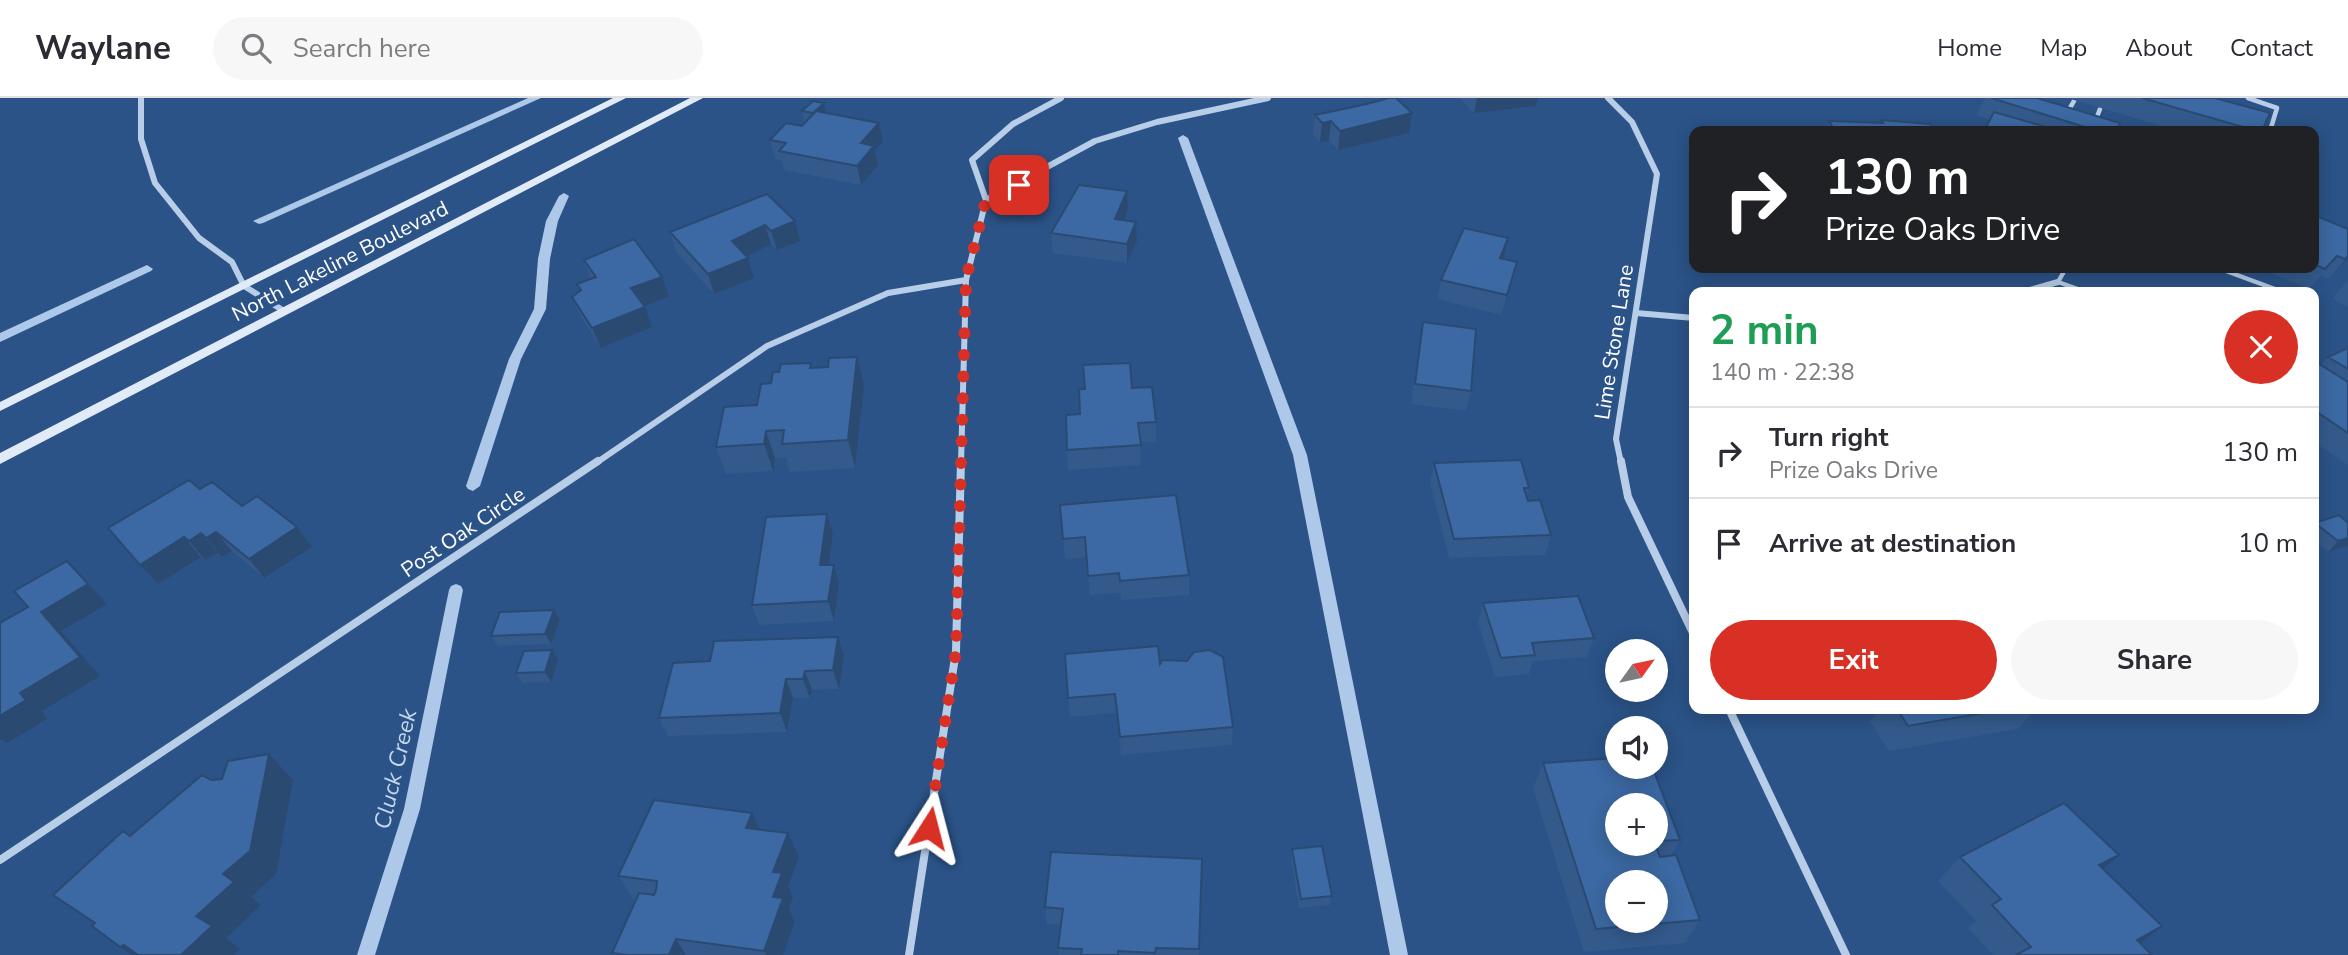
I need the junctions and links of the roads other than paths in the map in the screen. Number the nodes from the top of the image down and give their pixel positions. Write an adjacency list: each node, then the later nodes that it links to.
1 (141, 98): 20 (street)
2 (621, 98): 20 (main road, North Lakeline Boulevard)
3 (698, 98): 24 (main road, North Lakeline Boulevard)
4 (1060, 98): 15 (street)
5 (1268, 98): 15 (street)
6 (1608, 98): 25 (street, Lime Stone Lane)
7 (2248, 98): 10 (lane); 14 (lane)
8 (2074, 101): 11 (lane)
9 (2100, 108): 13 (lane)
10 (2245, 108)
11 (2074, 120)
12 (2084, 123): 13 (lane)
13 (2093, 126)
14 (2272, 126)
15 (986, 200): 18 (street)
16 (2063, 273): 19 (lane)
17 (2232, 273): 23 (lane)
18 (966, 279): 31 (street, Post Oak Circle); 32 (street)
19 (2058, 282): 21 (street); 22 (lane)
20 (244, 286): 24 (street); 27 (main road, North Lakeline Boulevard)
21 (2040, 287)
22 (2072, 287)
23 (2269, 287)
24 (285, 311): 28 (main road, North Lakeline Boulevard)
25 (1636, 313): 26 (street); 29 (street, Lime Stone Lane)
26 (1689, 318)
27 (0, 407)
28 (0, 459)
29 (1689, 625)
30 (1731, 714): 33 (street)
31 (0, 860)
32 (909, 955)
33 (1846, 955)

